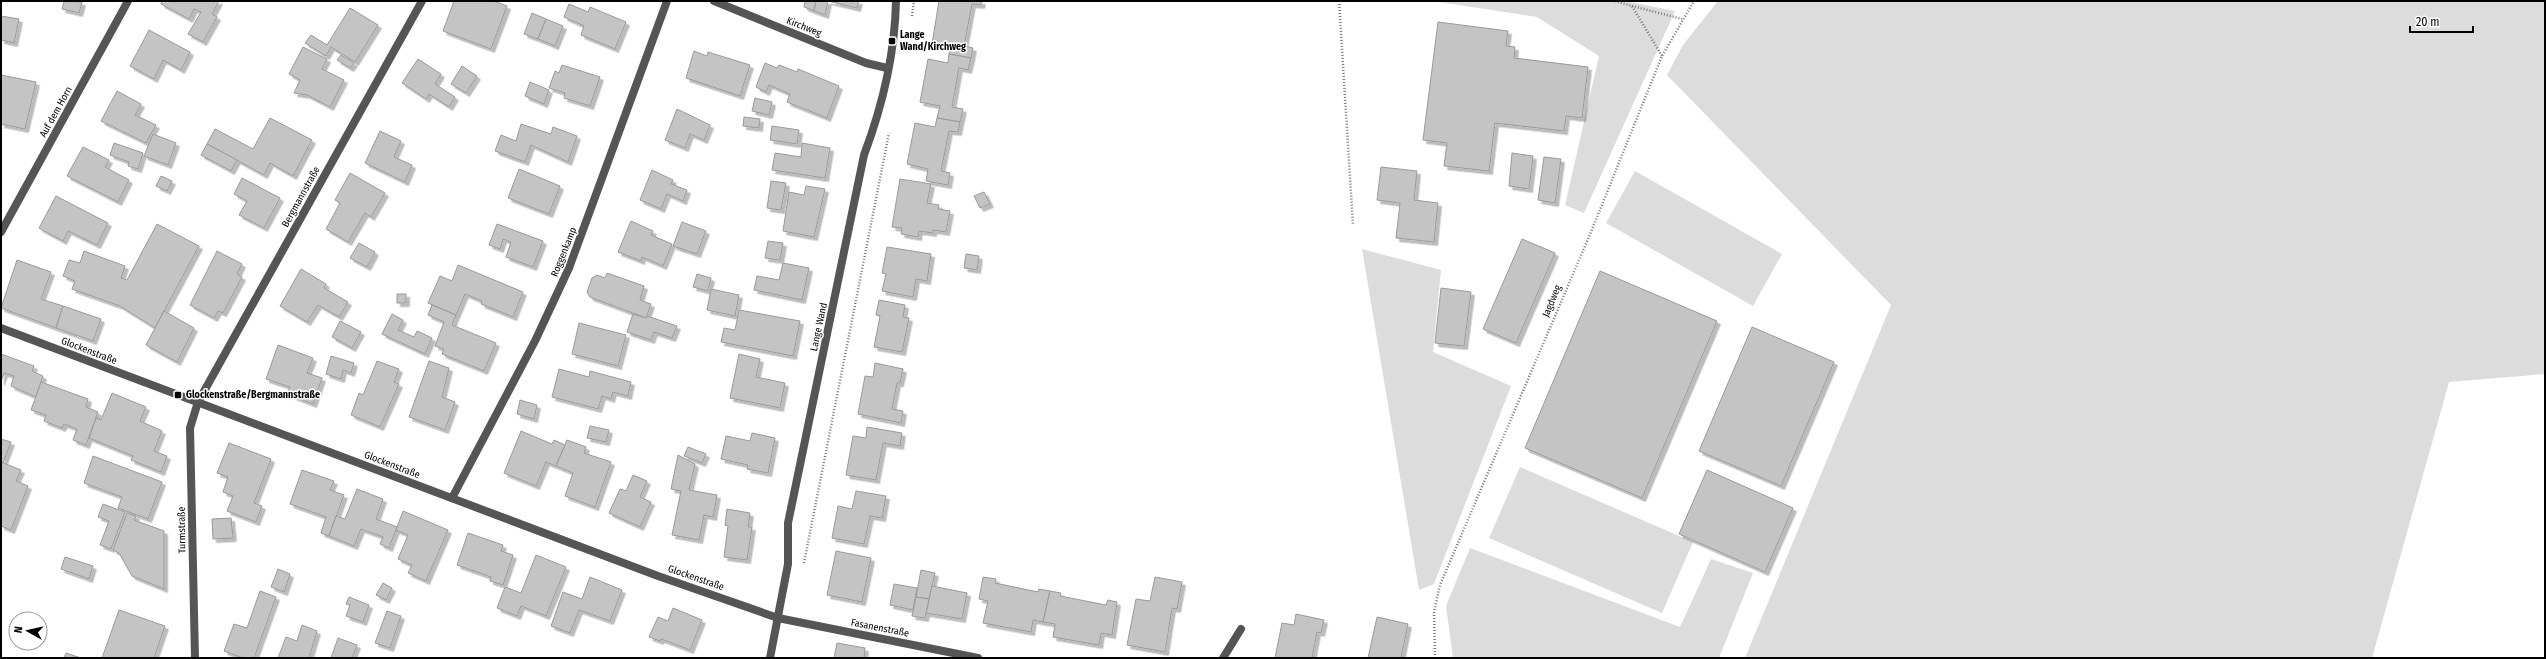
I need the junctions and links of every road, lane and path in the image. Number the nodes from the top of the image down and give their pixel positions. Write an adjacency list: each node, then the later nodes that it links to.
1 (128, 1): 17 (street, Auf dem Horn)
2 (422, 1): 19 (street, Bergmannstraße)
3 (667, 1): 20 (street, Roggenkamp)
4 (714, 1): 14 (street, Kirchweg)
5 (896, 1): 14 (street, Lange Wand)
6 (914, 1): 12 (path)
7 (1339, 1): 16 (path)
8 (1615, 1): 10 (path)
9 (1694, 1): 11 (path, Jagdweg)
10 (1632, 6): 11 (path); 13 (path)
11 (1682, 19): 13 (path, Jagdweg)
12 (910, 24)
13 (1662, 56): 28 (path, Jagdweg)
14 (887, 68): 22 (street, Lange Wand)
15 (890, 125): 21 (path)
16 (1353, 225)
17 (1, 232)
18 (1, 328): 19 (street, Glockenstraße)
19 (198, 402): 20 (street, Glockenstraße); 24 (street, Turmstraße)
20 (452, 498): 22 (street, Glockenstraße)
21 (803, 566)
22 (778, 618): 25 (street, Lange Wand); 26 (street, Fasanenstraße)
23 (1242, 629): 27 (street)
24 (195, 658)
25 (770, 658)
26 (978, 658)
27 (1223, 658)
28 (1436, 658)

